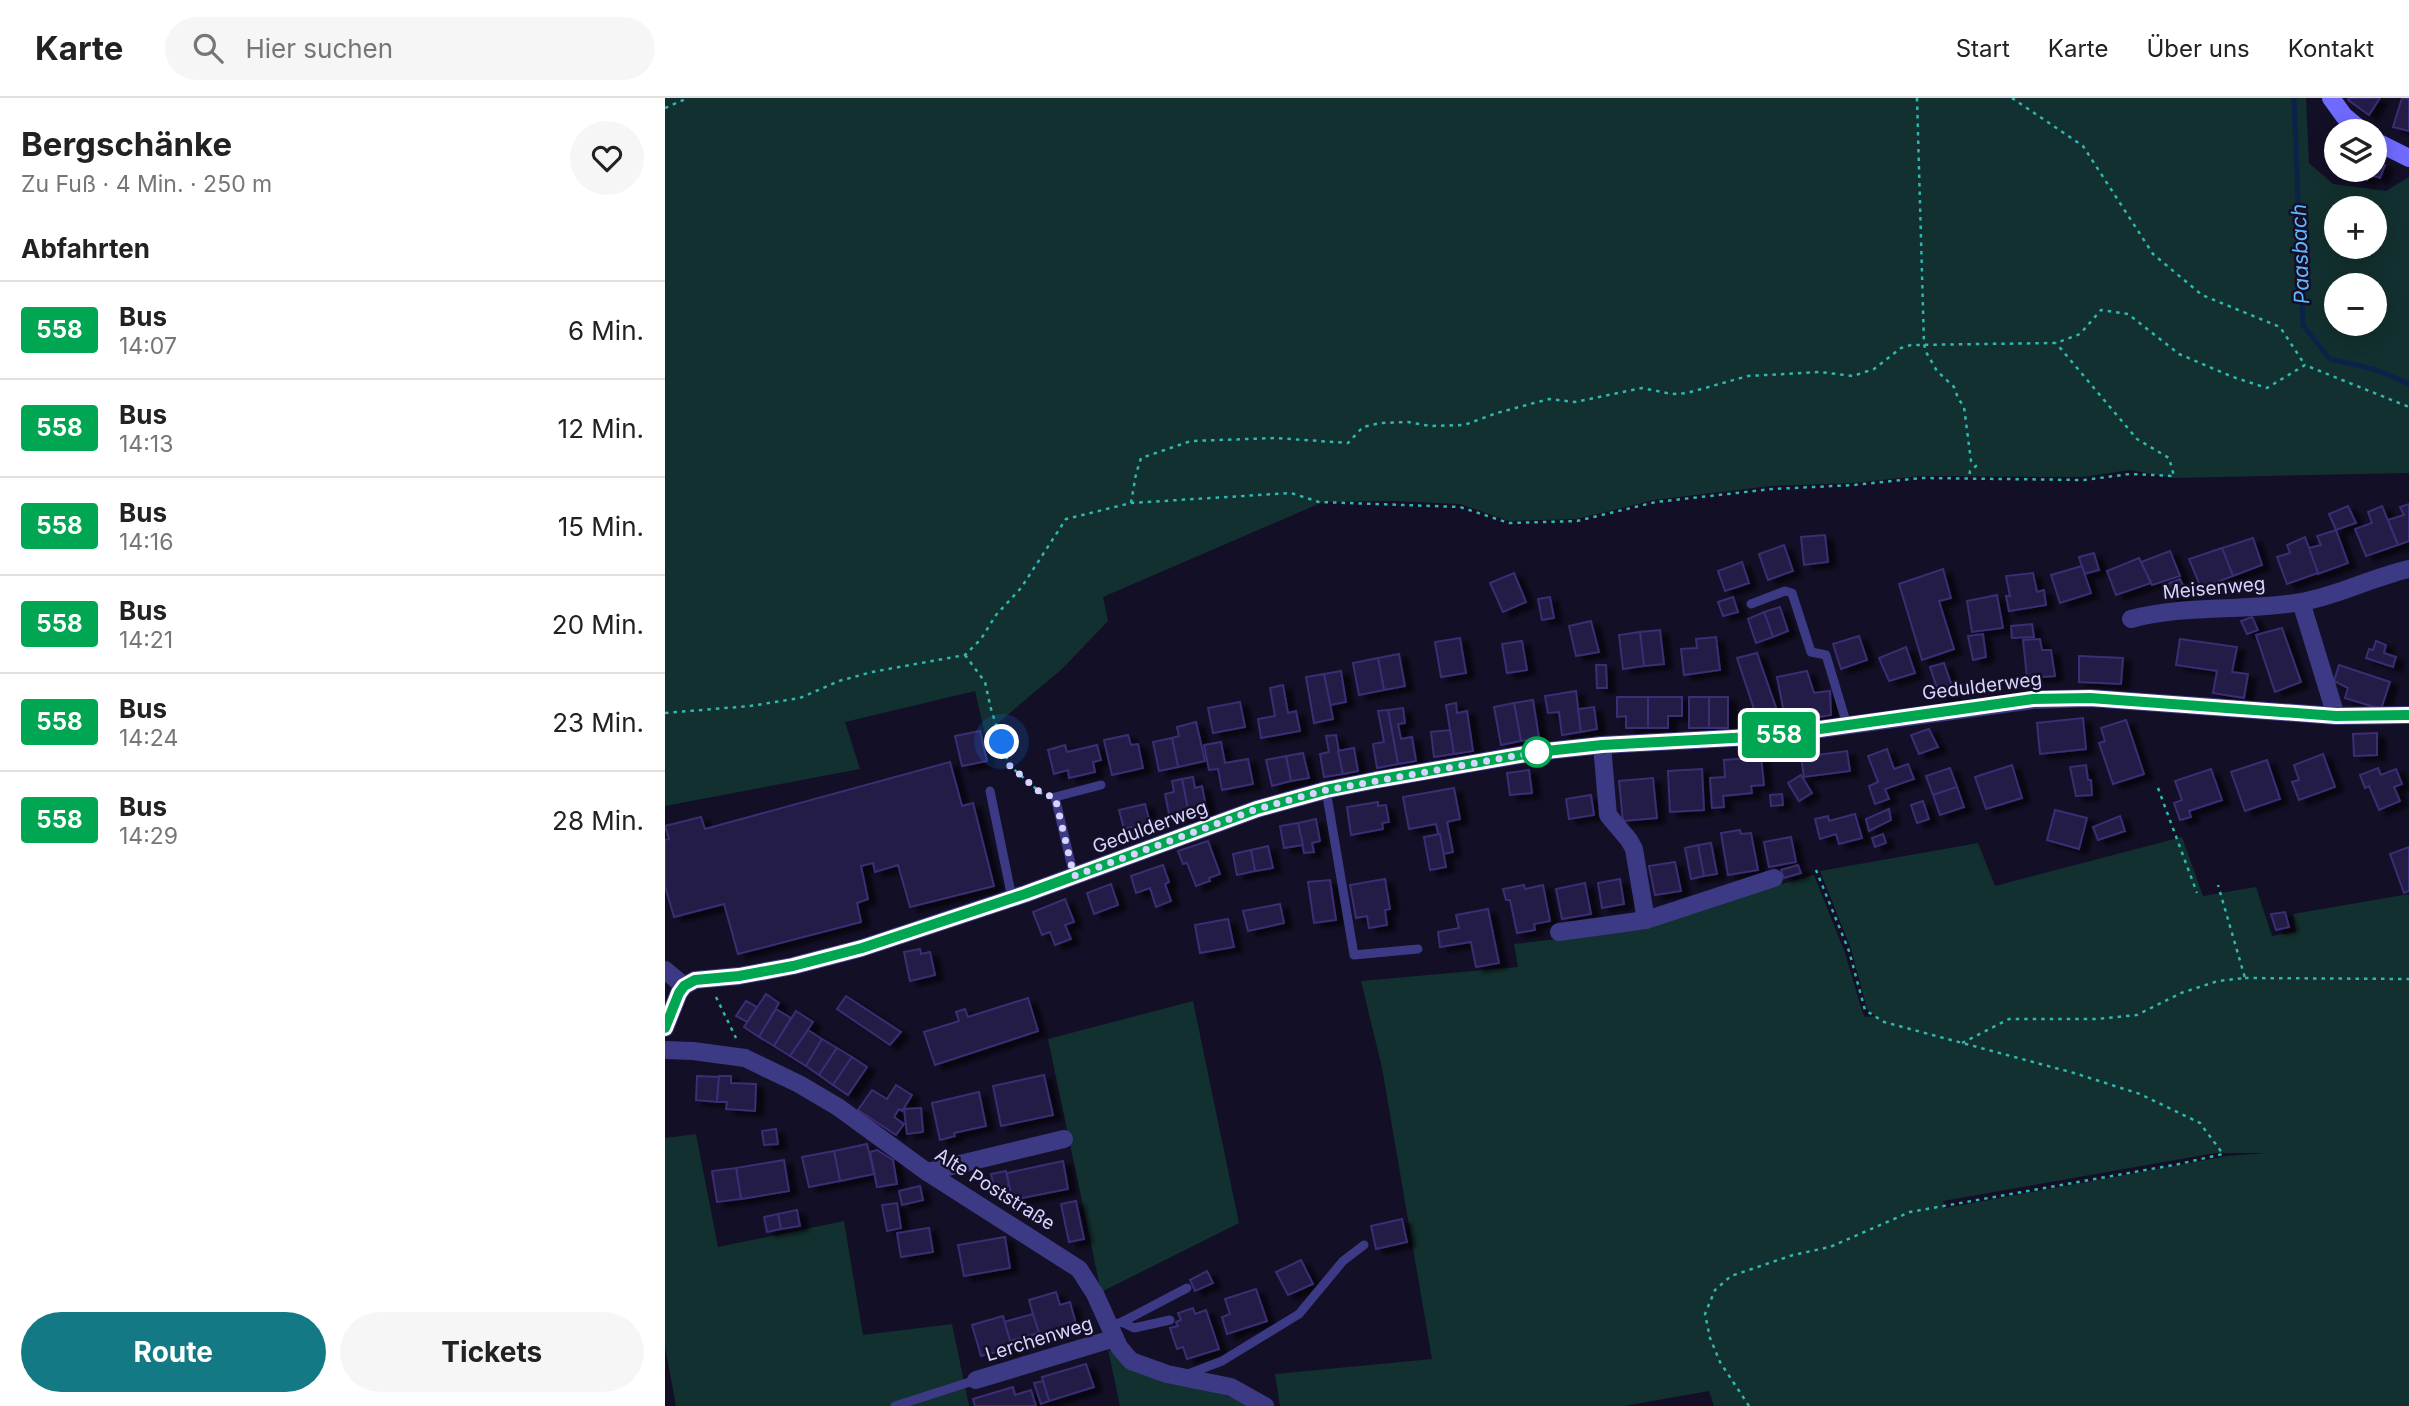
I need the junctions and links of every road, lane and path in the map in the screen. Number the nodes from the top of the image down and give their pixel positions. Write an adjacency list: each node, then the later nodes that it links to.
1 (688, 98): 5 (path)
2 (1917, 98): 10 (path)
3 (2012, 98): 11 (path)
4 (2331, 98): 6 (street)
5 (665, 108)
6 (2348, 119)
7 (2387, 147): 8 (street)
8 (2409, 158)
9 (2056, 343): 10 (path); 11 (path); 13 (path)
10 (1924, 344): 13 (path); 14 (path)
11 (2305, 365): 12 (path)
12 (2409, 407)
13 (1969, 479): 14 (path)
14 (1131, 503): 19 (path)
15 (2409, 569): 16 (street, Meisenweg)
16 (2301, 602): 18 (street, Meisenweg); 22 (street)
17 (1751, 604): 23 (lane)
18 (2131, 619)
19 (965, 655): 20 (path); 29 (path)
20 (665, 713)
21 (2409, 715): 22 (street, Gedulderweg)
22 (2336, 716): 23 (street, Gedulderweg)
23 (1847, 725): 24 (street, Gedulderweg)
24 (1602, 745): 27 (street, Gedulderweg); 36 (street)
25 (1101, 785): 29 (lane)
26 (2158, 788): 34 (path)
27 (1326, 790): 31 (street, Gedulderweg); 38 (lane)
28 (990, 791): 35 (lane)
29 (1055, 797): 31 (lane)
30 (1816, 870): 46 (path)
31 (1074, 876): 35 (street, Gedulderweg)
32 (1774, 878): 36 (street)
33 (2218, 885): 40 (path)
34 (2197, 893)
35 (1012, 898): 42 (street, Gedulderweg)
36 (1646, 920): 37 (street)
37 (1559, 932)
38 (1418, 949)
39 (665, 970): 42 (street)
40 (2245, 978): 41 (path); 46 (path)
41 (2409, 979)
42 (684, 986): 45 (street)
43 (720, 1005): 44 (path)
44 (727, 1020)
45 (665, 1028)
46 (1962, 1042): 58 (path)
47 (665, 1050): 49 (street, Alte Poststraße)
48 (1064, 1139): 49 (street)
49 (927, 1172): 53 (street, Alte Poststraße)
50 (1364, 1245): 54 (lane)
51 (1187, 1288): 53 (lane)
52 (1170, 1320): 53 (lane)
53 (1116, 1329): 54 (street, Alte Poststraße); 55 (street, Lerchenweg)
54 (1181, 1376): 57 (street, Alte Poststraße)
55 (976, 1380): 56 (lane)
56 (894, 1406)
57 (1265, 1406)
58 (1749, 1406)

